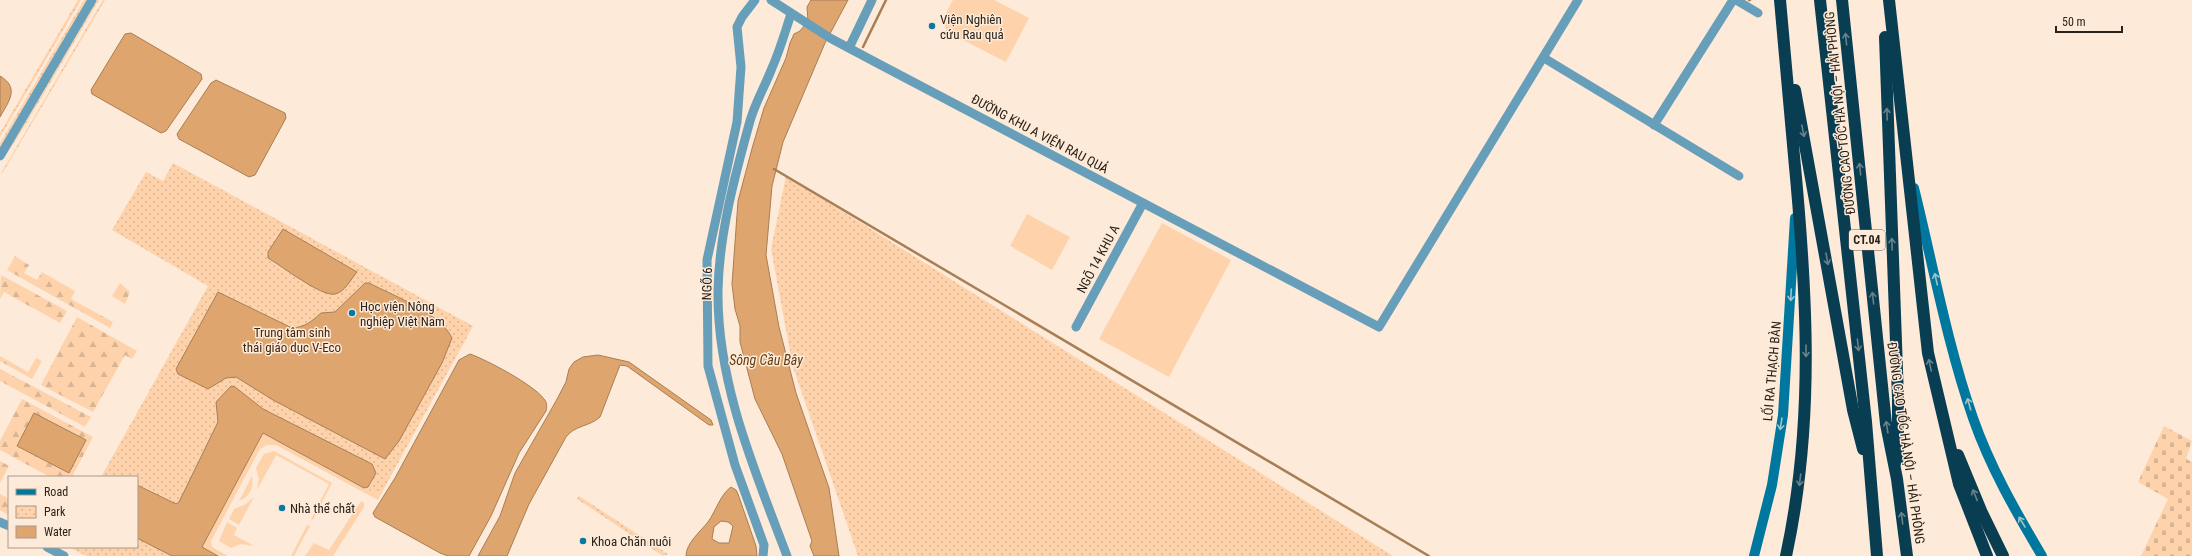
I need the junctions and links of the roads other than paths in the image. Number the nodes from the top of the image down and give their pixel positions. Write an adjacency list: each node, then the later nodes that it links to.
1 (92, 0): 19 (street)
2 (755, 0): 30 (street)
3 (771, 0): 14 (street, ĐƯỜNG KHU A VIỆN RAU QUẢ)
4 (872, 0): 15 (street)
5 (1578, 0): 16 (street)
6 (1732, 0): 17 (street)
7 (1736, 0): 13 (street)
8 (1820, 0): 26 (highway, ĐƯỜNG CAO TỐC HÀ NỘI – HẢI PHÒNG / CT.04, one-way to 26)
9 (1842, 0): 25 (highway, ĐƯỜNG CAO TỐC HÀ NỘI – HẢI PHÒNG / CT.04, one-way to 9)
10 (1885, 0): 25 (highway, one-way to 10)
11 (1888, 0): 18 (highway)
12 (1780, 5): 21 (highway); 26 (highway, one-way to 26)
13 (1758, 14)
14 (792, 15): 15 (street, ĐƯỜNG KHU A VIỆN RAU QUẢ); 31 (street, NGÕ 6)
15 (849, 48): 22 (street, ĐƯỜNG KHU A VIỆN RAU QUẢ)
16 (1544, 58): 17 (street); 22 (street, ĐƯỜNG KHU A VIỆN RAU QUẢ)
17 (1654, 125): 20 (street)
18 (1906, 155): 24 (highway, one-way to 18); 37 (main road, one-way to 18)
19 (0, 156)
20 (1739, 176)
21 (1797, 186): 28 (highway, one-way to 28); 32 (main road, LỐI RA THẠCH BÀN, one-way to 32)
22 (1143, 203): 23 (street, NGÕ 14 KHU A)
23 (1076, 327)
24 (1942, 416): 35 (highway); 36 (highway, one-way to 24)
25 (1897, 479): 34 (highway, ĐƯỜNG CAO TỐC HÀ NỘI – HẢI PHÒNG / CT.04, one-way to 25)
26 (1870, 480): 33 (highway, ĐƯỜNG CAO TỐC HÀ NỘI – HẢI PHÒNG / CT.04)
27 (49, 548): 29 (street)
28 (1786, 554)
29 (64, 556)
30 (763, 556)
31 (787, 556)
32 (1754, 556)
33 (1877, 556)
34 (1907, 556)
35 (1987, 556)
36 (2003, 556)
37 (2042, 556)

